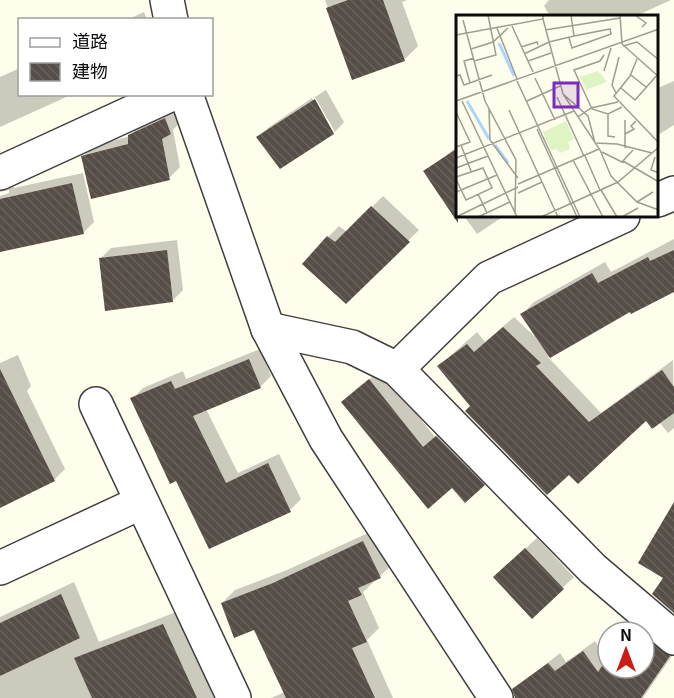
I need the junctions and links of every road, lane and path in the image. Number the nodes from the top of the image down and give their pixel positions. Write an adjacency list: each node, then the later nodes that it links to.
1 (168, 96): 3 (street)
2 (187, 96): 7 (street)
3 (0, 173)
4 (674, 193): 5 (street)
5 (659, 199)
6 (619, 218): 8 (street)
7 (268, 329): 8 (street); 14 (street)
8 (397, 369): 12 (street)
9 (96, 404): 10 (street)
10 (142, 502): 11 (street); 13 (street)
11 (0, 568)
12 (674, 638)
13 (234, 698)
14 (496, 698)

